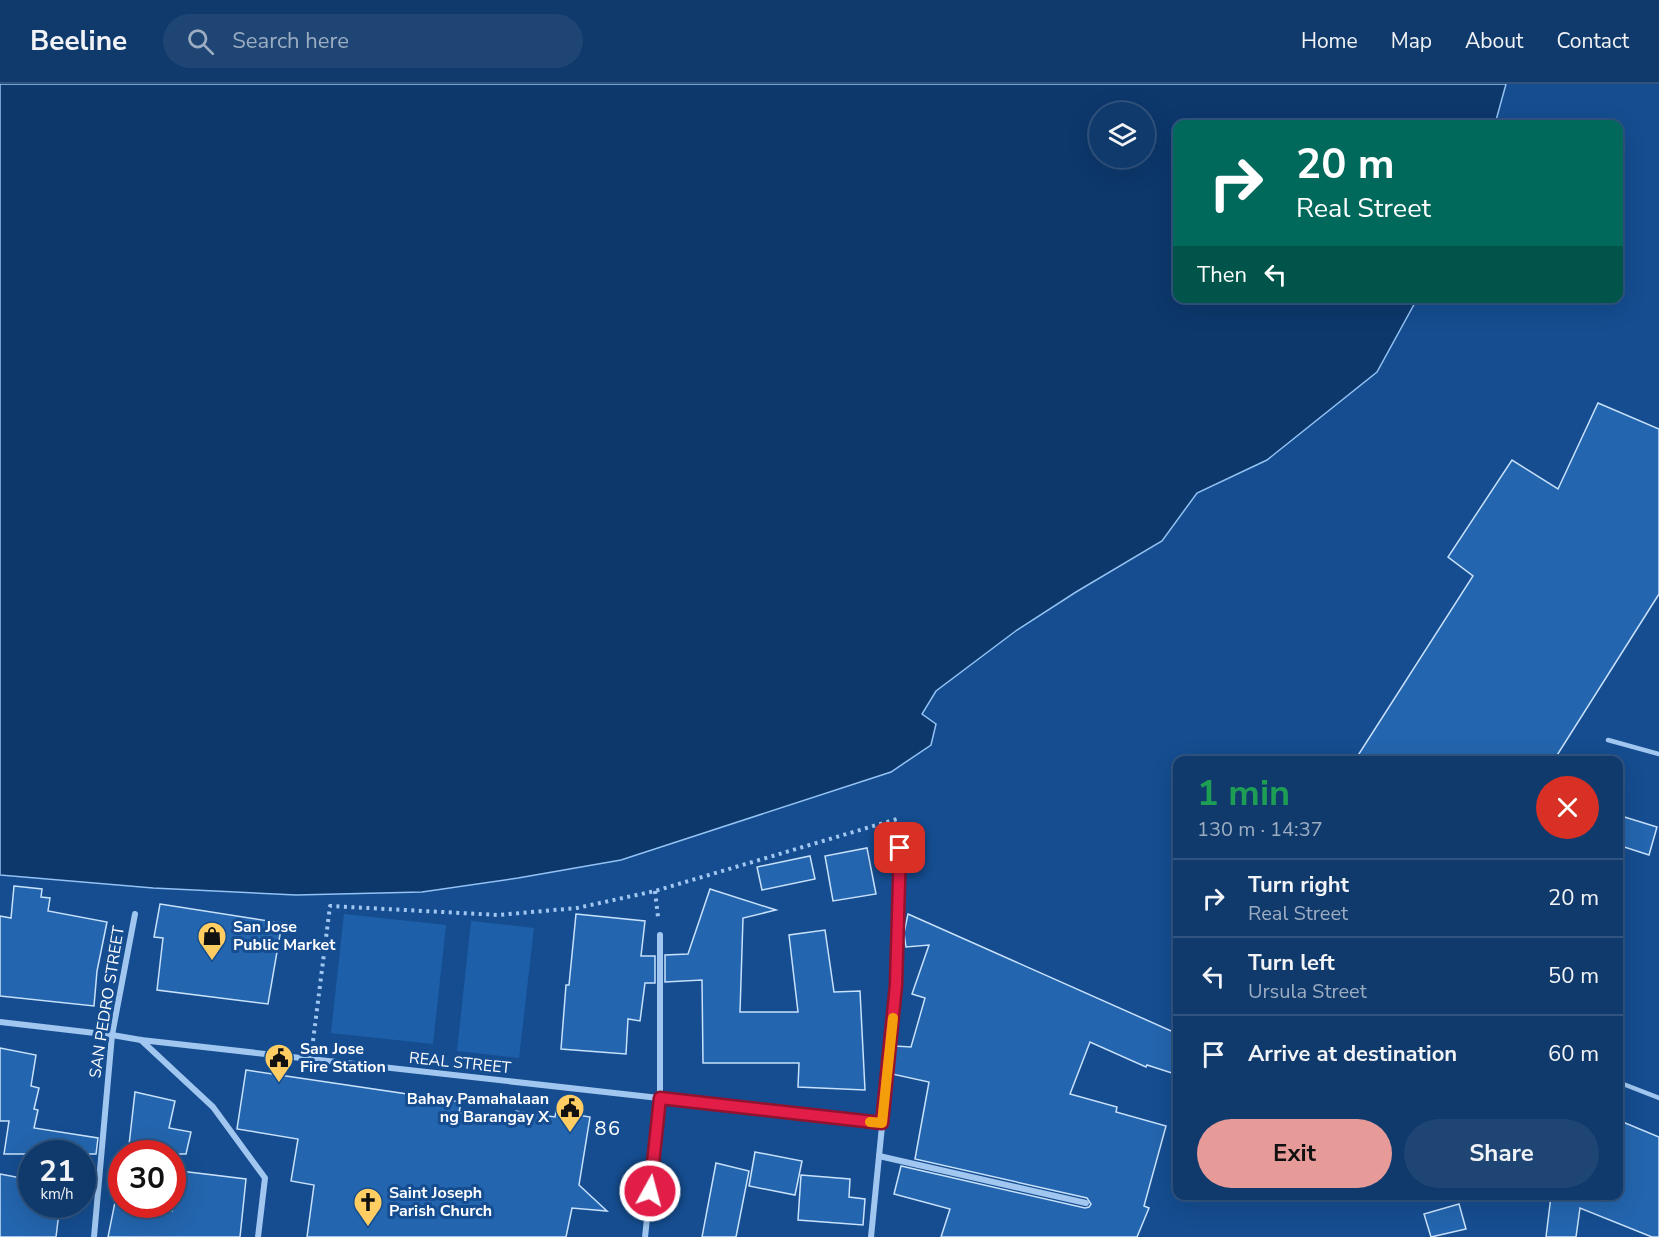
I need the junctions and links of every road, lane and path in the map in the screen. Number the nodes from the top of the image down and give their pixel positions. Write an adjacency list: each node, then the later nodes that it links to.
1 (1608, 740): 2 (lane)
2 (1659, 754)
3 (900, 848): 4 (path); 14 (street)
4 (655, 891): 6 (path); 10 (path)
5 (135, 914): 8 (street, SAN PEDRO STREET)
6 (660, 935): 12 (street)
7 (0, 1022): 8 (street, REAL STREET)
8 (112, 1035): 9 (street, REAL STREET); 17 (street, SAN PEDRO STREET)
9 (141, 1040): 10 (street, REAL STREET); 18 (street)
10 (310, 1059): 12 (street, REAL STREET)
11 (1623, 1084): 13 (lane)
12 (660, 1098): 14 (street, REAL STREET); 19 (street)
13 (1659, 1098)
14 (882, 1123): 15 (street)
15 (879, 1156): 16 (street); 20 (street)
16 (1086, 1203)
17 (94, 1237)
18 (258, 1237)
19 (645, 1237)
20 (872, 1237)

